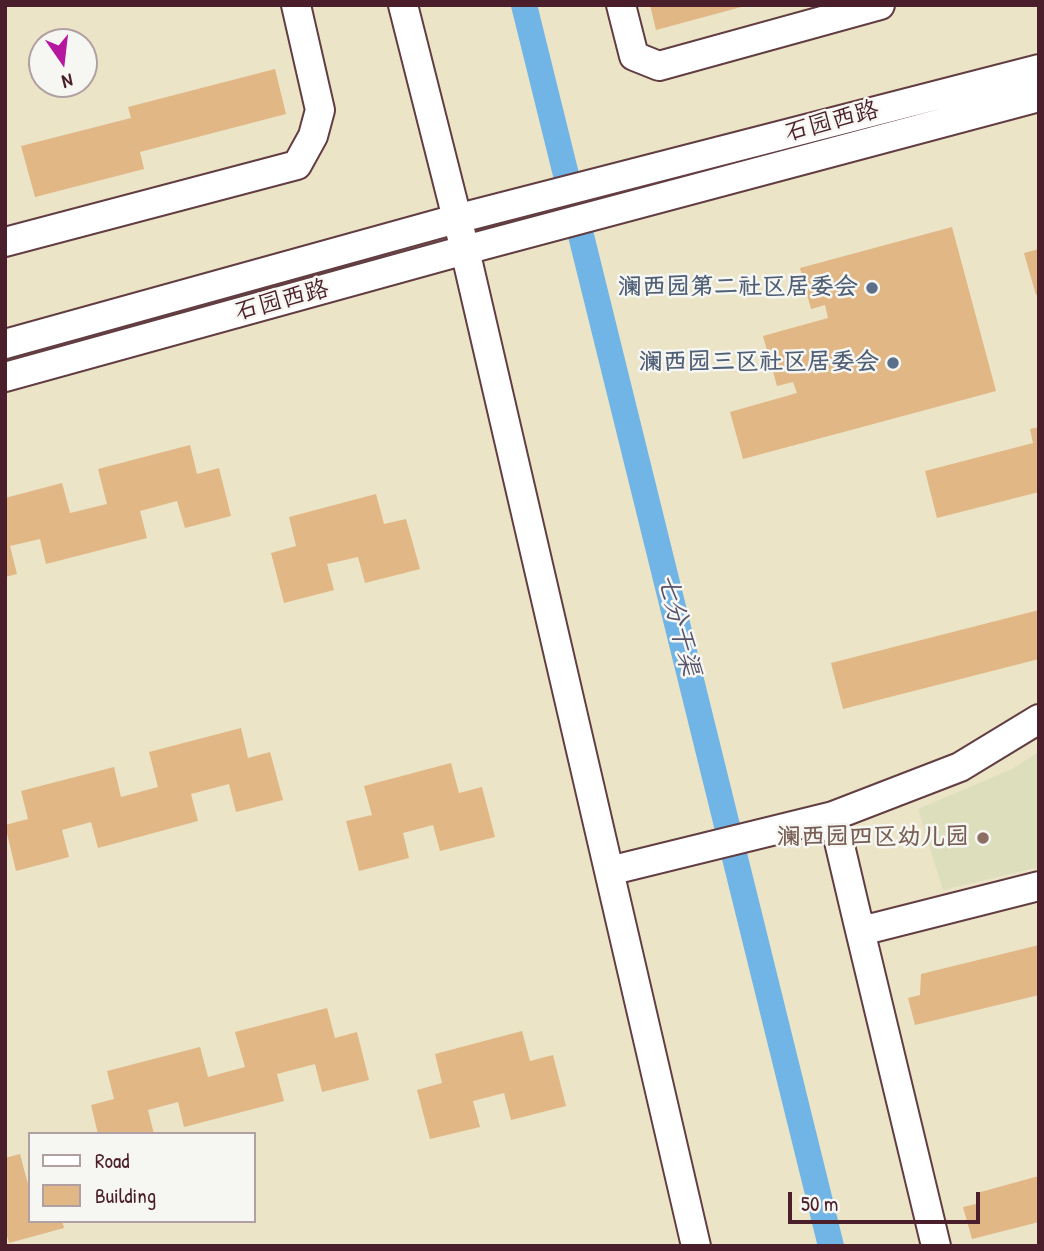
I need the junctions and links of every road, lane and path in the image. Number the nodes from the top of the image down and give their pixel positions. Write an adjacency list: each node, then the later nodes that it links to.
1 (296, 5): 8 (street)
2 (402, 5): 7 (street)
3 (621, 5): 4 (street)
4 (880, 5)
5 (1039, 69): 7 (street, 石园西路)
6 (1039, 97): 9 (street, 石园西路)
7 (456, 219): 9 (street); 10 (street, 石园西路)
8 (5, 242)
9 (465, 250): 11 (street, 石园西路); 14 (street)
10 (5, 344)
11 (5, 377)
12 (1039, 719): 13 (street)
13 (834, 816): 14 (street); 16 (street)
14 (609, 871): 17 (street)
15 (1039, 886): 16 (street)
16 (858, 922): 18 (street)
17 (696, 1246)
18 (936, 1246)

